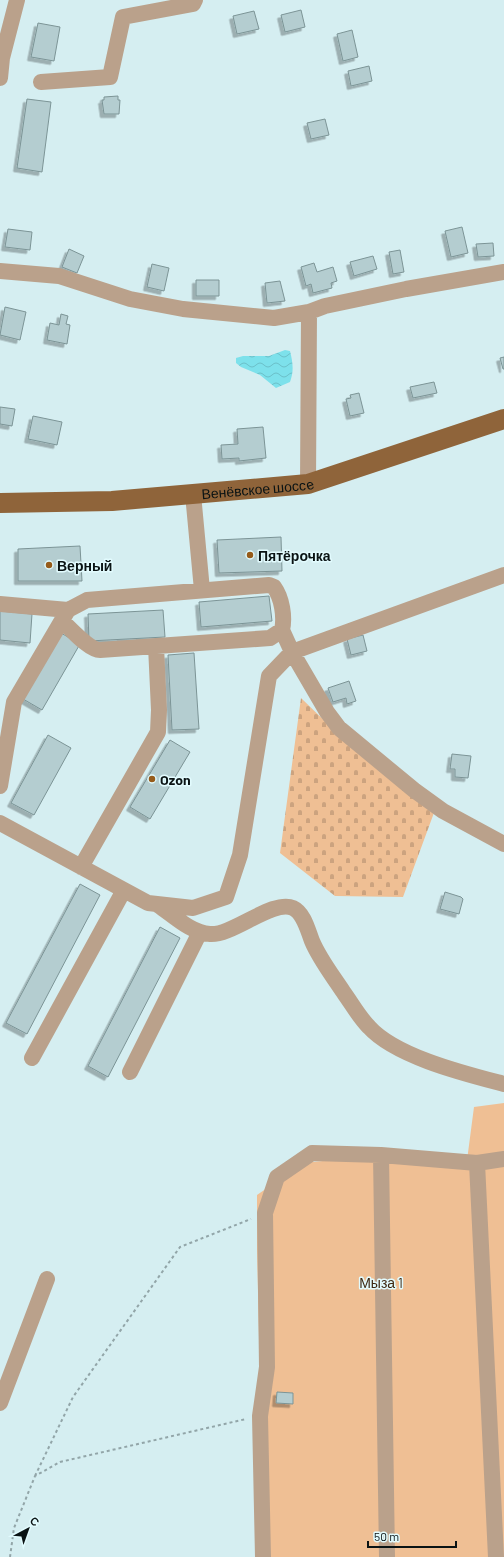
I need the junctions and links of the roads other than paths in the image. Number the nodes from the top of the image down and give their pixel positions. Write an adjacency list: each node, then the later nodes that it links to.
1 (17, 0): 3 (street)
2 (195, 0): 5 (street)
3 (1, 58): 4 (street)
4 (0, 78)
5 (41, 82)
6 (0, 270): 8 (street)
7 (504, 272): 8 (street)
8 (309, 312): 10 (street)
9 (504, 419): 10 (main road, Венёвское шоссе)
10 (308, 484): 11 (main road, Венёвское шоссе)
11 (193, 494): 12 (main road, Венёвское шоссе); 14 (street)
12 (0, 503)
13 (504, 575): 19 (street)
14 (202, 590): 16 (street); 17 (street)
15 (0, 604): 16 (street)
16 (65, 615): 18 (street); 20 (street)
17 (282, 630): 18 (street); 19 (street)
18 (156, 646): 23 (street)
19 (292, 652): 22 (street); 25 (street)
20 (0, 786)
21 (0, 823): 23 (street)
22 (504, 844)
23 (81, 867): 24 (street)
24 (124, 890): 25 (street); 27 (street)
25 (157, 904): 26 (street)
26 (200, 932): 28 (street); 29 (street)
27 (32, 1058)
28 (130, 1072)
29 (504, 1084)
30 (381, 1155): 32 (street); 35 (street); 36 (street)
31 (504, 1159): 32 (street)
32 (477, 1162): 37 (street)
33 (47, 1279): 34 (street)
34 (0, 1403)
35 (263, 1557)
36 (387, 1557)
37 (496, 1557)

